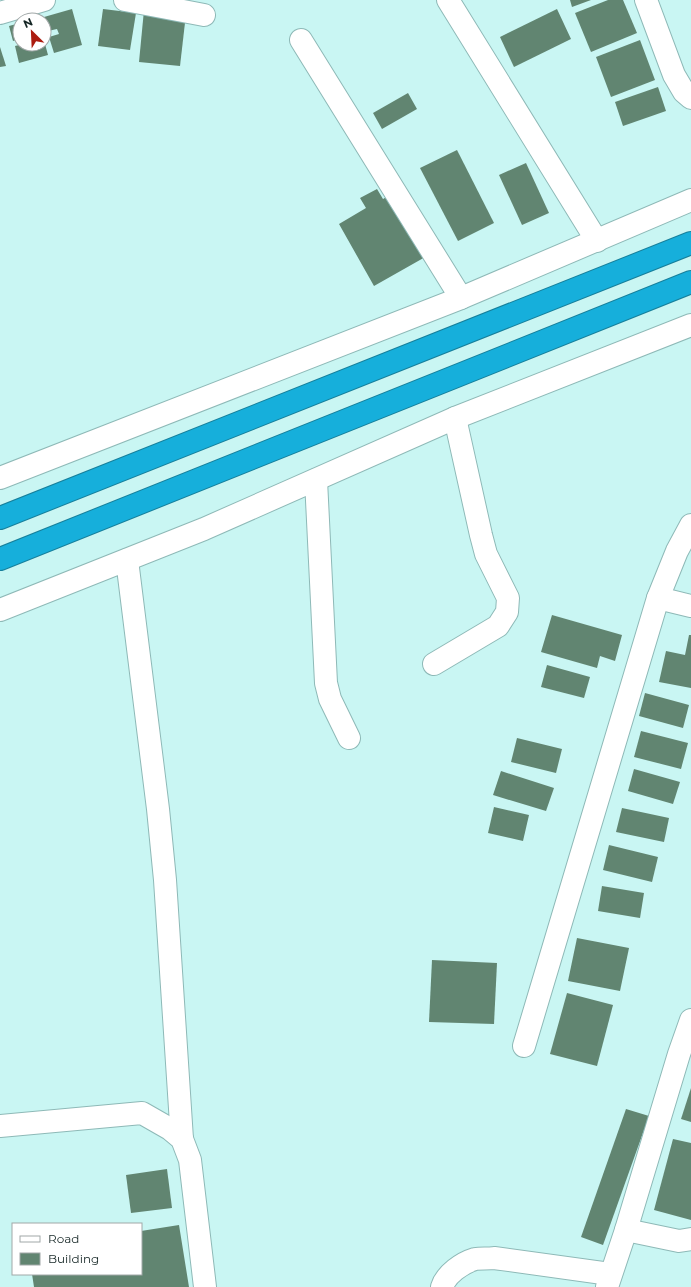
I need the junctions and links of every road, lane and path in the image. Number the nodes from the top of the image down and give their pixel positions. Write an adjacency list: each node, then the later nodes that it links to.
1 (44, 0): 5 (street)
2 (125, 0): 6 (street)
3 (448, 0): 10 (street)
4 (646, 0): 8 (street)
5 (0, 14)
6 (204, 15)
7 (302, 40): 13 (street)
8 (691, 98)
9 (691, 200): 10 (street)
10 (596, 241): 13 (street)
11 (691, 243): 18 (highway)
12 (691, 282): 20 (highway)
13 (461, 298): 16 (street)
14 (691, 325): 15 (street)
15 (455, 418): 17 (street); 25 (street)
16 (0, 478)
17 (316, 480): 21 (street); 26 (street)
18 (0, 518)
19 (691, 525): 22 (street)
20 (0, 559)
21 (127, 560): 24 (street); 30 (street)
22 (658, 598): 23 (street); 28 (street)
23 (691, 606)
24 (0, 610)
25 (434, 664)
26 (349, 738)
27 (690, 1028): 31 (street)
28 (524, 1046)
29 (0, 1126): 30 (street)
30 (182, 1140): 34 (street)
31 (626, 1230): 32 (street); 33 (street)
32 (691, 1239)
33 (608, 1280): 35 (street)
34 (206, 1287)
35 (442, 1287)

